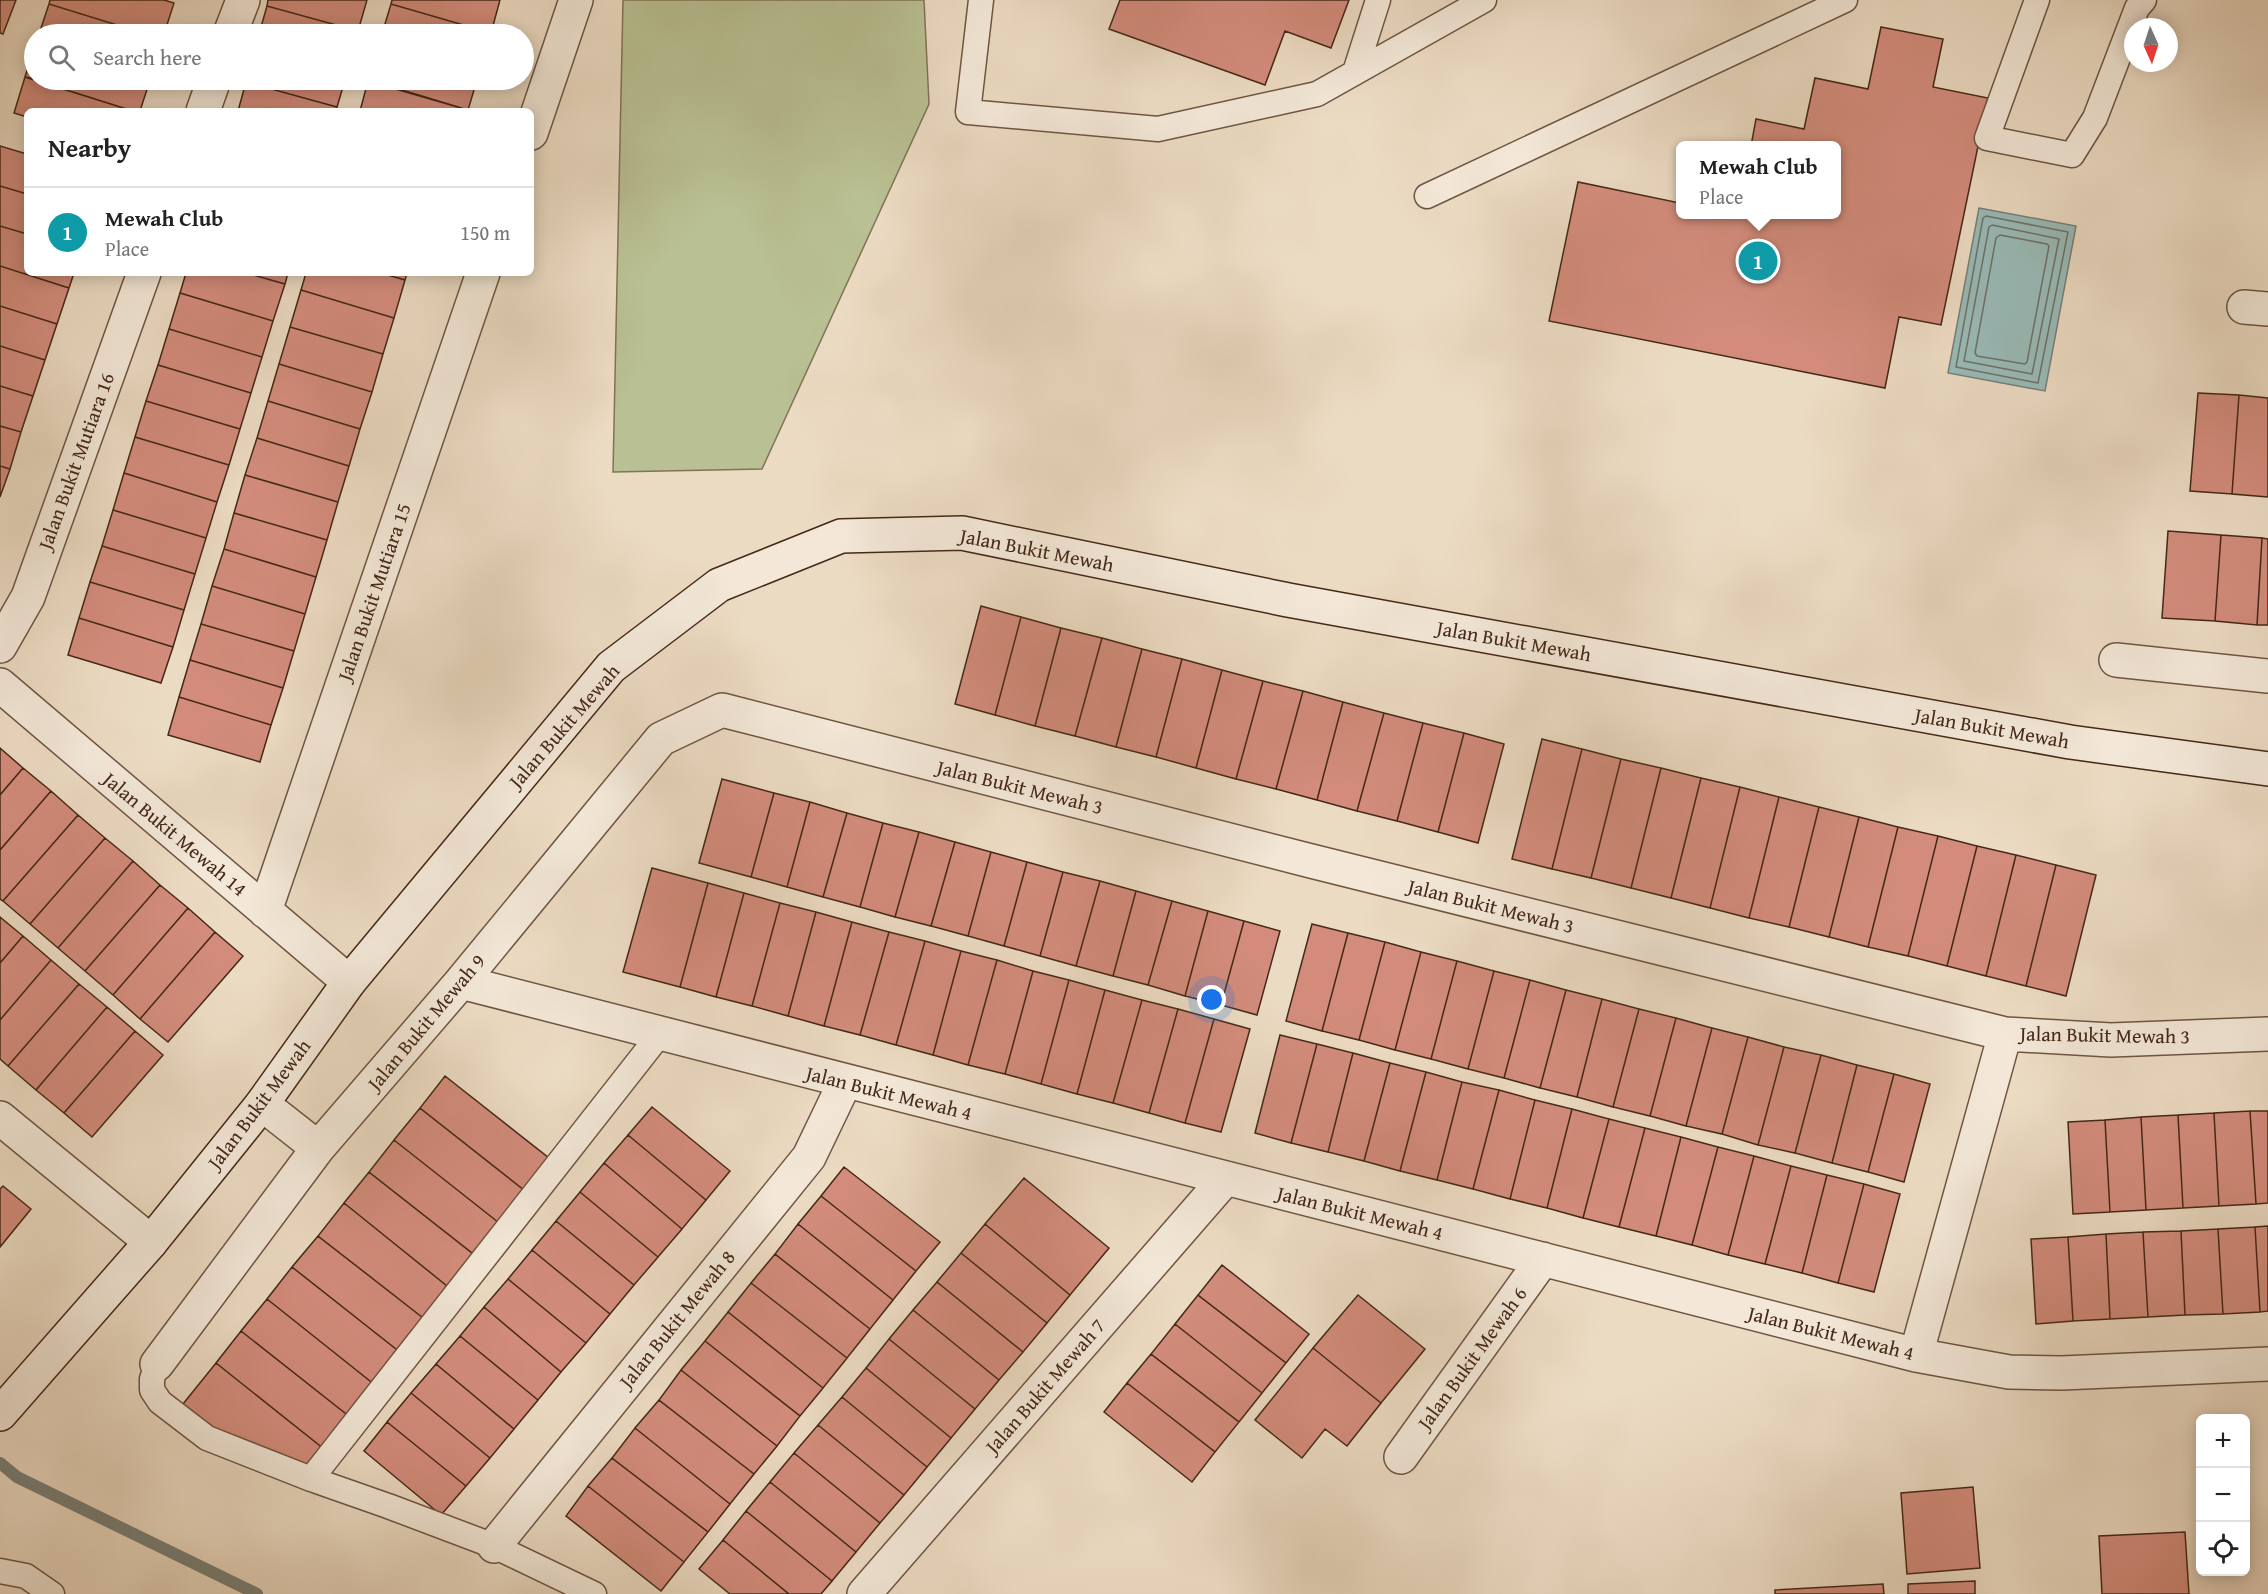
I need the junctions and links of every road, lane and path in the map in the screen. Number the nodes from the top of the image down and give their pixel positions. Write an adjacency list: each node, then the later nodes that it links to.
1 (243, 0): 9 (street)
2 (576, 0): 13 (street)
3 (981, 0): 10 (lane)
4 (1378, 0): 10 (lane)
5 (1484, 0): 10 (lane)
6 (1845, 0): 14 (lane)
7 (2037, 0): 8 (lane)
8 (2145, 0)
9 (234, 24)
10 (1356, 72)
11 (210, 90): 12 (street)
12 (204, 108)
13 (534, 124)
14 (1427, 196)
15 (143, 276): 17 (street, Jalan Bukit Mutiara 16)
16 (482, 276): 23 (street, Jalan Bukit Mutiara 15)
17 (0, 646)
18 (2116, 660): 19 (street)
19 (2268, 676)
20 (0, 685): 23 (street, Jalan Bukit Mewah 14)
21 (722, 710): 25 (street, Jalan Bukit Mewah 9); 27 (street, Jalan Bukit Mewah 3)
22 (2268, 769): 24 (street, Jalan Bukit Mewah)
23 (266, 911): 24 (street, Jalan Bukit Mewah 14)
24 (350, 982): 30 (street, Jalan Bukit Mewah)
25 (461, 982): 26 (street, Jalan Bukit Mewah 4); 32 (street, Jalan Bukit Mewah 9)
26 (660, 1034): 29 (street, Jalan Bukit Mewah 4); 41 (lane)
27 (2005, 1034): 28 (street, Jalan Bukit Mewah 3); 36 (street)
28 (2268, 1034)
29 (845, 1082): 33 (street, Jalan Bukit Mewah 4); 42 (street, Jalan Bukit Mewah 8)
30 (262, 1104): 32 (street); 34 (street, Jalan Bukit Mewah)
31 (0, 1118): 34 (street)
32 (318, 1148): 37 (street, Jalan Bukit Mewah 9)
33 (1225, 1179): 35 (street, Jalan Bukit Mewah 4); 46 (street, Jalan Bukit Mewah 7)
34 (151, 1242): 39 (street, Jalan Bukit Mewah)
35 (1543, 1259): 36 (street, Jalan Bukit Mewah 4); 40 (street, Jalan Bukit Mewah 6)
36 (1916, 1355): 38 (street, Jalan Bukit Mewah 4)
37 (157, 1364): 41 (lane)
38 (2268, 1364)
39 (7, 1406)
40 (1401, 1457)
41 (311, 1479): 42 (lane)
42 (494, 1546): 45 (lane)
43 (0, 1571): 44 (lane)
44 (51, 1594)
45 (594, 1594)
46 (864, 1594)

